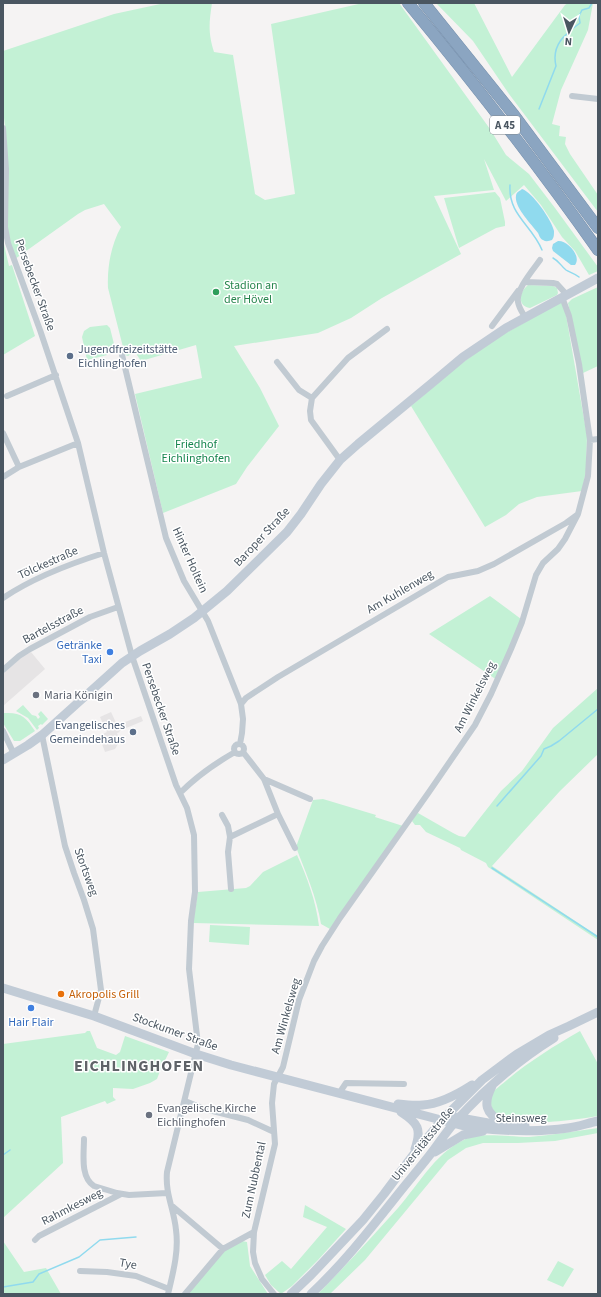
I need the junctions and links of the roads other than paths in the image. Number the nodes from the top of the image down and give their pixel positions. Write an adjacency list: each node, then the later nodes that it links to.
1 (408, 3): 7 (highway, A 45)
2 (424, 3): 6 (highway, A 45)
3 (572, 96): 4 (street)
4 (598, 98)
5 (3, 128): 17 (street, Persebecker Straße)
6 (598, 228)
7 (598, 250)
8 (540, 260): 10 (street)
9 (598, 278): 11 (main road, Baroper Straße)
10 (523, 285): 11 (street); 12 (street); 13 (street)
11 (564, 296): 12 (main road, Baroper Straße); 22 (street, Am Winkelsweg)
12 (525, 317): 24 (main road, Baroper Straße)
13 (492, 326)
14 (387, 329): 19 (street)
15 (122, 355): 31 (street, Hinter Holtein)
16 (277, 362): 19 (street)
17 (56, 375): 18 (street); 23 (street, Persebecker Straße)
18 (7, 396)
19 (312, 398): 24 (street)
20 (3, 433): 25 (street)
21 (598, 439): 22 (street)
22 (590, 440): 27 (street, Am Winkelsweg)
23 (78, 443): 25 (street); 28 (street, Persebecker Straße)
24 (340, 460): 31 (main road, Baroper Straße)
25 (19, 467): 26 (street)
26 (3, 477)
27 (578, 514): 34 (street, Am Kuhlenweg); 55 (street, Am Winkelsweg)
28 (104, 553): 29 (street, Tölckestraße); 30 (street, Persebecker Straße)
29 (3, 598)
30 (118, 608): 32 (street, Persebecker Straße); 33 (street, Bartelsstraße)
31 (202, 612): 32 (main road, Baroper Straße); 34 (street, Hinter Holtein)
32 (132, 656): 36 (main road, Baroper Straße); 43 (street, Persebecker Straße)
33 (3, 670)
34 (241, 704): 37 (street, Hinter Holtein)
35 (3, 731): 40 (street)
36 (42, 735): 40 (main road, Baroper Straße); 52 (street, Stortsweg)
37 (240, 744): 38 (street, Hinter Holtein); 39 (street, Hinter Holtein)
38 (234, 752): 39 (street, Hinter Holtein); 43 (street, Hinter Holtein)
39 (243, 752): 42 (street, Hinter Holtein)
40 (14, 754): 41 (main road, Baroper Straße)
41 (3, 760)
42 (264, 779): 44 (street, Hinter Holtein); 45 (street, Hinter Holtein)
43 (180, 794): 54 (street, Persebecker Straße)
44 (310, 799)
45 (278, 814): 47 (street); 48 (street, Hinter Holtein)
46 (222, 815): 47 (street)
47 (230, 837): 49 (street)
48 (295, 848)
49 (231, 889)
50 (3, 988): 52 (main road, Stockumer Straße)
51 (598, 1012): 53 (main road, Universitätsstraße)
52 (94, 1016): 54 (main road, Stockumer Straße)
53 (569, 1026): 56 (main road, Universitätsstraße); 57 (main road, Universitätsstraße)
54 (196, 1054): 55 (main road, Stockumer Straße); 60 (street, Persebecker Straße)
55 (277, 1077): 59 (main road, Stockumer Straße); 68 (street, Zum Nubbental)
56 (482, 1080): 61 (main road); 62 (main road, Universitätsstraße)
57 (497, 1080): 63 (main road, Universitätsstraße); 66 (main road)
58 (404, 1084): 59 (street)
59 (340, 1092): 61 (main road, Stockumer Straße)
60 (185, 1101): 68 (street, Zum Nubbental); 72 (street, Persebecker Straße)
61 (397, 1106): 62 (main road, Stockumer Straße); 70 (main road, Universitätsstraße)
62 (444, 1118): 63 (main road, Stockumer Straße); 70 (main road, Universitätsstraße)
63 (456, 1120): 66 (main road, Steinsweg); 67 (main road, Steinsweg); 71 (main road, Universitätsstraße)
64 (598, 1121): 65 (main road, Steinsweg)
65 (587, 1123): 66 (main road, Steinsweg); 67 (main road, Steinsweg)
66 (506, 1124)
67 (493, 1130): 71 (main road)
68 (274, 1132): 75 (street, Zum Nubbental)
69 (84, 1139): 73 (street, Rahmkesweg)
70 (414, 1154): 82 (main road, Universitätsstraße)
71 (430, 1155): 83 (main road, Universitätsstraße)
72 (167, 1193): 73 (street, Rahmkesweg); 74 (street, Persebecker Straße)
73 (121, 1194): 76 (street, Rahmkesweg)
74 (170, 1204): 77 (street); 79 (street, Persebecker Straße)
75 (254, 1232): 77 (street, Zum Nubbental); 81 (street, Zum Nubbental)
76 (35, 1240)
77 (223, 1249): 80 (street, Zum Nubbental)
78 (80, 1271): 79 (street, Tye)
79 (169, 1292)
80 (185, 1294)
81 (274, 1294)
82 (291, 1294)
83 (311, 1294)

